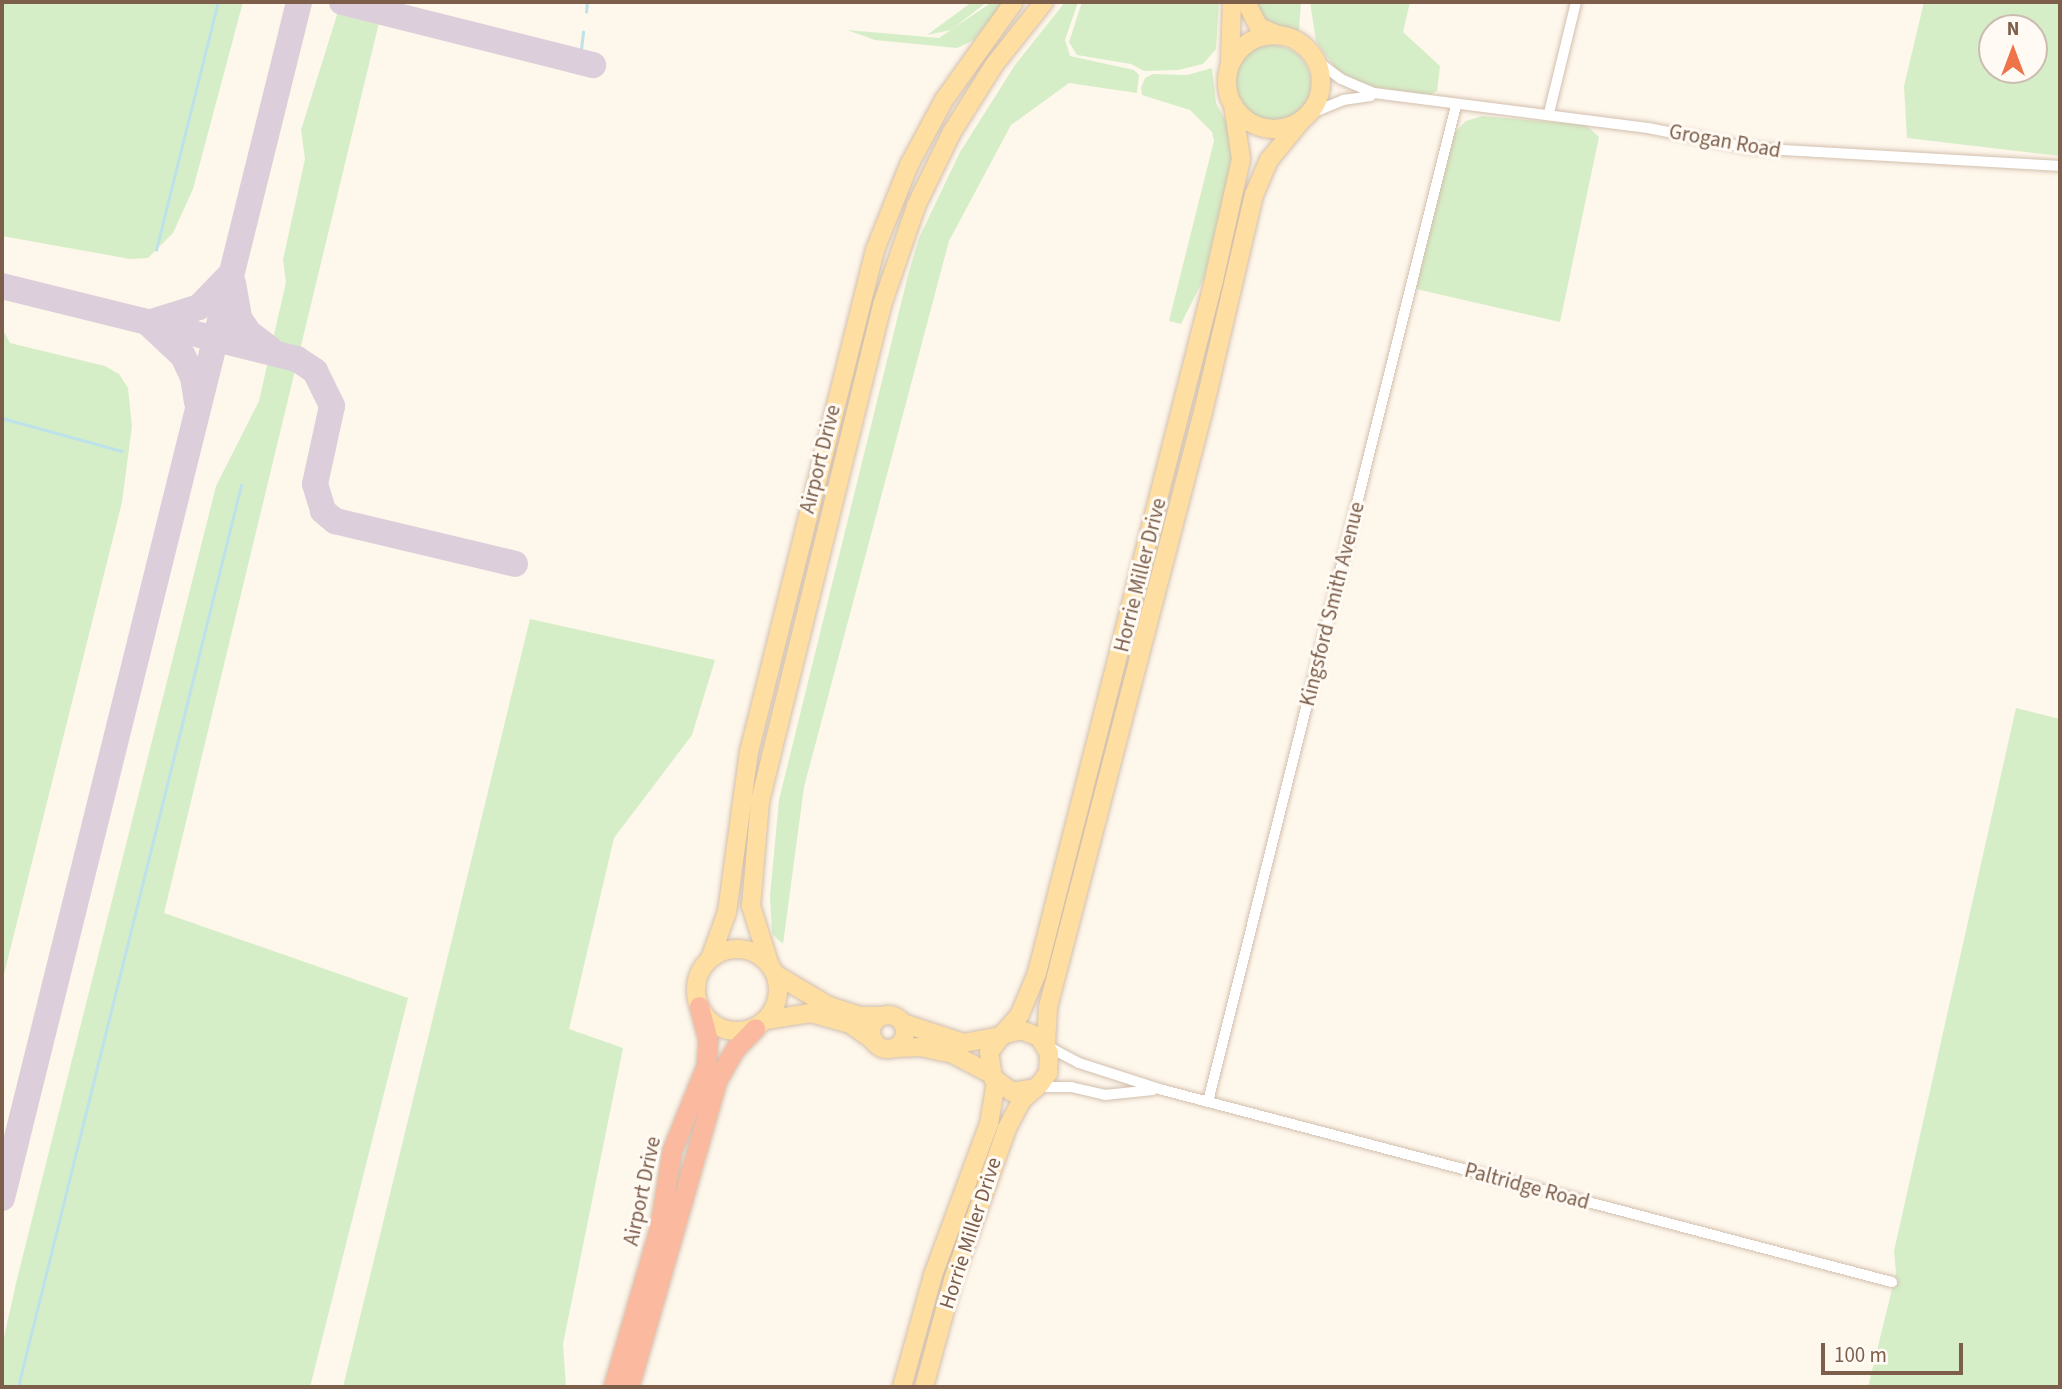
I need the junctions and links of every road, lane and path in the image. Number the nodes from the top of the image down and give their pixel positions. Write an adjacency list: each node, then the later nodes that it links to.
1 (1014, 2): 15 (main road, Airport Drive)
2 (1044, 2): 16 (main road, Airport Drive)
3 (1232, 2): 8 (main road)
4 (1246, 2): 6 (main road)
5 (1576, 2): 12 (street)
6 (1278, 36): 7 (main road); 8 (main road)
7 (1316, 60): 9 (street, Grogan Road); 13 (main road)
8 (1229, 69): 10 (main road)
9 (1391, 96): 11 (street, Grogan Road); 13 (street, Grogan Road)
10 (1233, 105): 13 (main road); 21 (main road, Horrie Miller Drive)
11 (1456, 105): 12 (street, Grogan Road); 28 (street, Kingsford Smith Avenue)
12 (1549, 113): 14 (street, Grogan Road)
13 (1306, 117): 23 (main road, Horrie Miller Drive)
14 (2060, 166)
15 (710, 958): 16 (main road); 17 (main road)
16 (772, 968): 18 (main road); 20 (main road)
17 (699, 1006): 20 (main road); 30 (highway, Airport Drive)
18 (884, 1016): 19 (main road); 22 (main road)
19 (903, 1023): 21 (main road); 24 (main road)
20 (760, 1024): 22 (main road); 31 (highway, Airport Drive)
21 (1001, 1036): 23 (main road); 25 (main road)
22 (874, 1041): 24 (main road)
23 (1047, 1046): 26 (main road); 27 (street, Paltridge Road)
24 (895, 1048): 25 (main road)
25 (993, 1078): 26 (main road); 32 (main road, Horrie Miller Drive)
26 (1036, 1088): 27 (street, Paltridge Road); 33 (main road, Horrie Miller Drive)
27 (1163, 1090): 28 (street, Paltridge Road)
28 (1208, 1102): 29 (street, Paltridge Road)
29 (1892, 1282)
30 (613, 1387)
31 (629, 1387)
32 (902, 1387)
33 (923, 1387)

